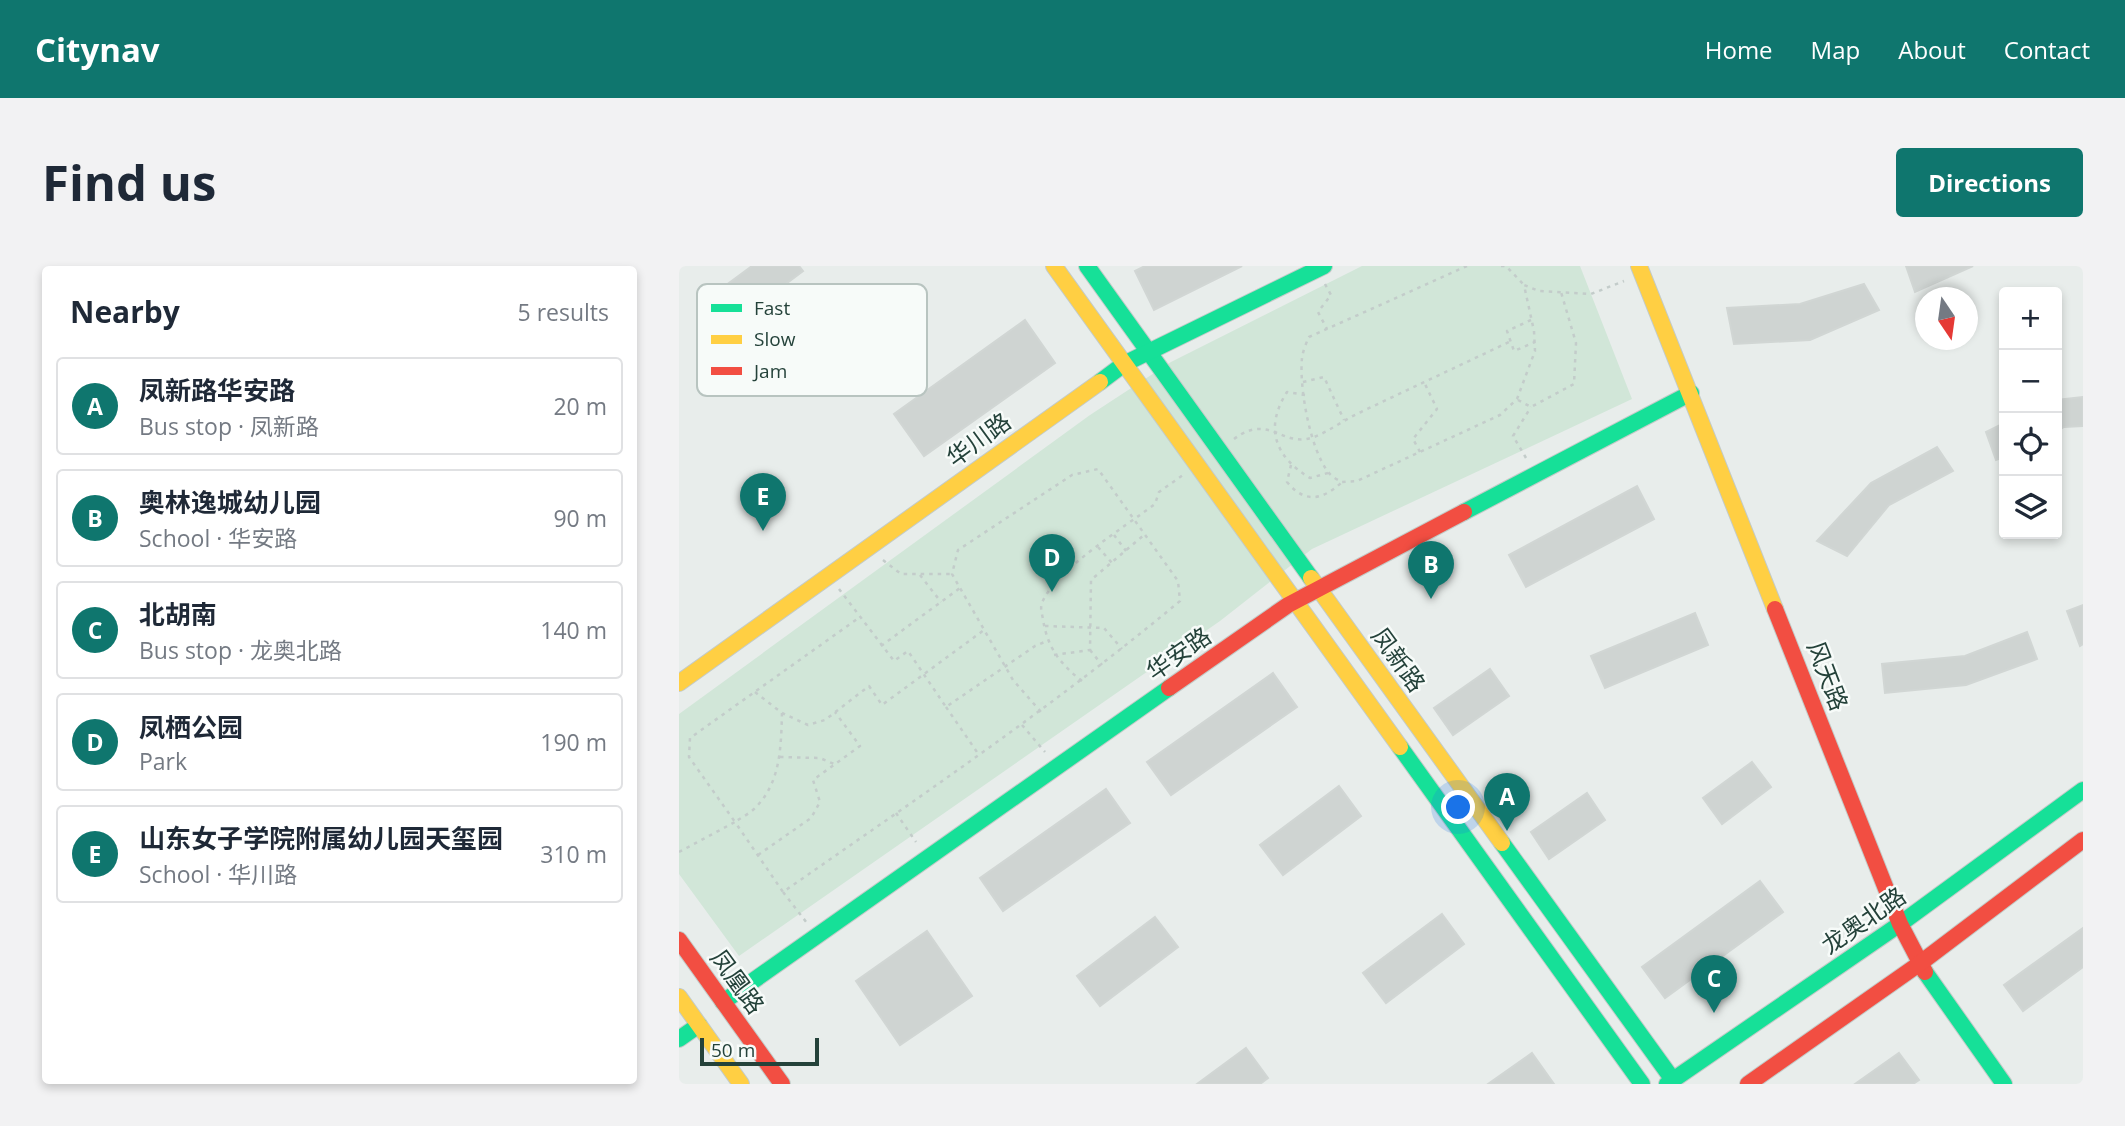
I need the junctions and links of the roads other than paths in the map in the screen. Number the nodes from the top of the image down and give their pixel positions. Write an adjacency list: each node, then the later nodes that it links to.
1 (1053, 266): 6 (main road)
2 (1087, 266): 5 (main road, 凤新路)
3 (1324, 266): 5 (main road, 华川路)
4 (1641, 270): 7 (main road, 风天路)
5 (1148, 351): 6 (main road, 华川路); 8 (main road, 凤新路)
6 (1124, 364): 9 (main road); 10 (main road, 华川路)
7 (1691, 393): 8 (main road, 华安路); 13 (main road, 风天路)
8 (1319, 589): 9 (main road, 华安路); 20 (main road, 凤新路)
9 (1295, 601): 17 (main road, 华安路); 23 (main road)
10 (679, 683)
11 (2083, 790): 13 (main road, 龙奥北路)
12 (2083, 841): 15 (main road)
13 (1900, 925): 15 (main road, 风天路); 20 (main road, 龙奥北路)
14 (679, 940): 17 (main road, 凤凰路)
15 (1919, 964): 24 (main road); 25 (main road, 风天路)
16 (679, 997): 18 (main road)
17 (723, 1002): 22 (main road, 凤凰路)
18 (699, 1025): 19 (main road); 21 (main road)
19 (679, 1038)
20 (1670, 1082)
21 (741, 1084)
22 (782, 1084)
23 (1642, 1084)
24 (1748, 1084)
25 (2004, 1084)

